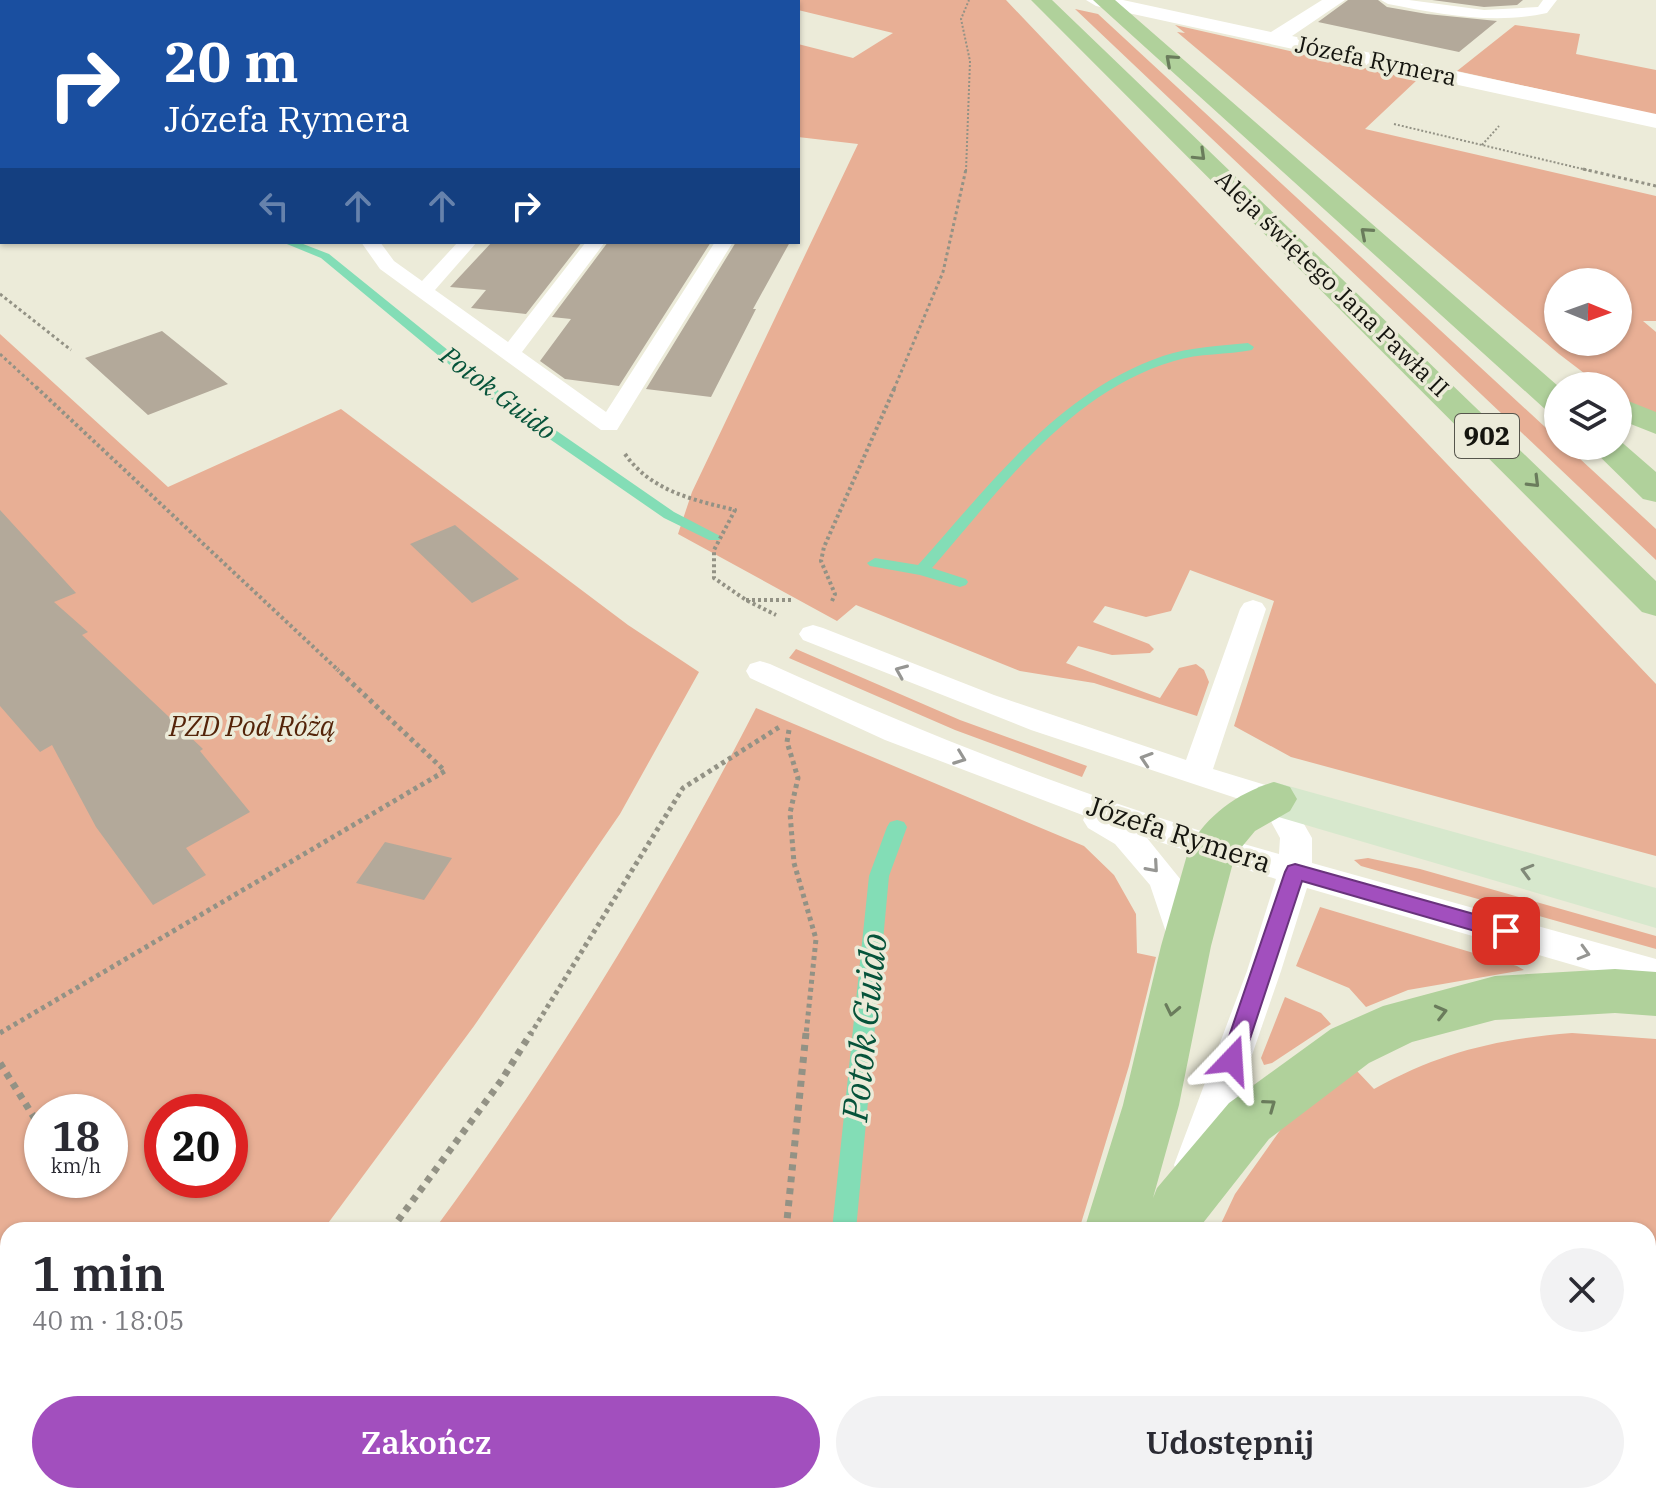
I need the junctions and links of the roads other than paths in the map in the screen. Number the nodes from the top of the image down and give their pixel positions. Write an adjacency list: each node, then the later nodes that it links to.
1 (1096, 0): 7 (street, Józefa Rymera)
2 (1103, 0): 13 (main road, Aleja świętego Jana Pawła II / 902, one-way to 2)
3 (1335, 0): 7 (street)
4 (1388, 0): 5 (lane)
5 (1550, 0)
6 (1043, 1): 22 (main road, Aleja świętego Jana Pawła II / 902, one-way to 22)
7 (1273, 39): 8 (street, Józefa Rymera)
8 (1656, 121)
9 (371, 244): 14 (lane)
10 (466, 244): 14 (lane)
11 (594, 244): 15 (lane)
12 (723, 244): 15 (lane)
13 (1425, 284): 16 (main road); 17 (main road, Aleja świętego Jana Pawła II / 902)
14 (423, 292): 15 (lane)
15 (510, 354)
16 (1559, 372)
17 (1544, 390)
18 (1632, 413): 19 (main road)
19 (1656, 424)
20 (1622, 460): 21 (main road)
21 (1656, 491)
22 (1656, 603)
23 (1253, 609): 26 (lane)
24 (810, 632): 26 (lane, one-way to 24)
25 (760, 671): 27 (lane, Józefa Rymera, one-way to 27)
26 (1196, 775): 28 (lane)
27 (1045, 790): 29 (lane, Józefa Rymera); 32 (lane, one-way to 32)
28 (1274, 799): 29 (main road); 30 (lane); 31 (street, one-way to 28)
29 (1213, 848): 30 (lane, Józefa Rymera); 32 (main road)
30 (1295, 872): 33 (lane, Józefa Rymera, one-way to 33); 35 (lane)
31 (1656, 908)
32 (1186, 946): 36 (main road, one-way to 36)
33 (1656, 974)
34 (1656, 994): 35 (main road, one-way to 34)
35 (1175, 1219)
36 (1116, 1222)

